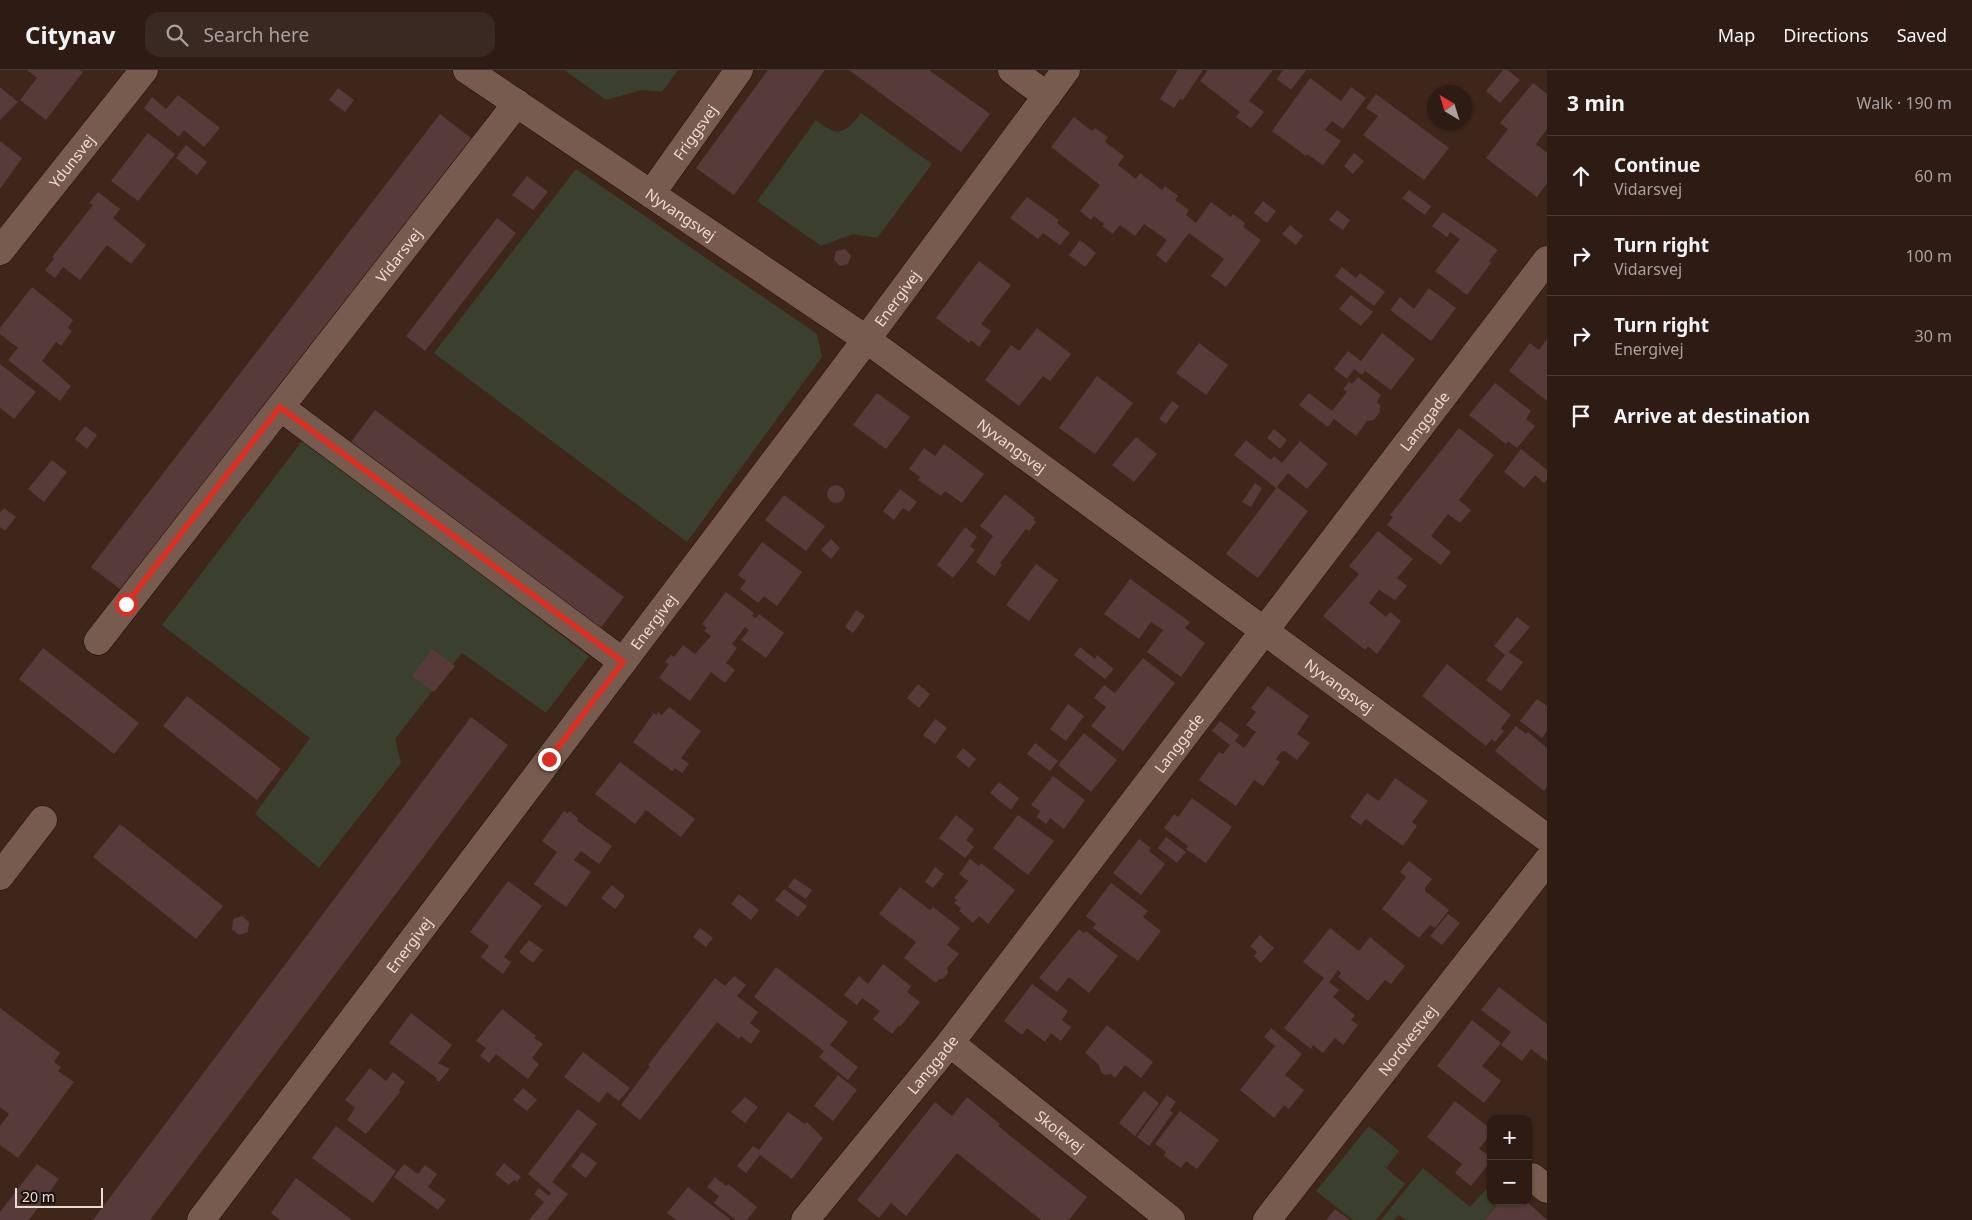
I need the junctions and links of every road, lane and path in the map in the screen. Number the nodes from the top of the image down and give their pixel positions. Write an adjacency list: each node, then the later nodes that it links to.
1 (144, 70): 9 (street, Ydunsvej)
2 (467, 70): 7 (street, Nyvangsvej)
3 (739, 70): 8 (street, Friggsvej)
4 (1012, 70): 6 (street)
5 (1066, 70): 6 (street, Energivej)
6 (1047, 96): 11 (street, Energivej)
7 (517, 104): 8 (street, Nyvangsvej); 12 (street, Vidarsvej)
8 (651, 194): 11 (street, Nyvangsvej)
9 (0, 252)
10 (1547, 260): 13 (street, Langgade)
11 (866, 339): 13 (street, Nyvangsvej); 15 (street, Energivej)
12 (280, 407): 14 (street, Vidarsvej); 15 (street)
13 (1263, 632): 17 (street, Nyvangsvej); 20 (street, Langgade)
14 (98, 641)
15 (623, 662): 21 (street, Energivej)
16 (43, 820): 19 (street)
17 (1547, 838)
18 (1547, 861): 24 (street, Nordvestvej)
19 (0, 876)
20 (950, 1043): 22 (street, Langgade); 23 (street, Skolevej)
21 (201, 1220)
22 (806, 1220)
23 (1171, 1220)
24 (1267, 1220)

